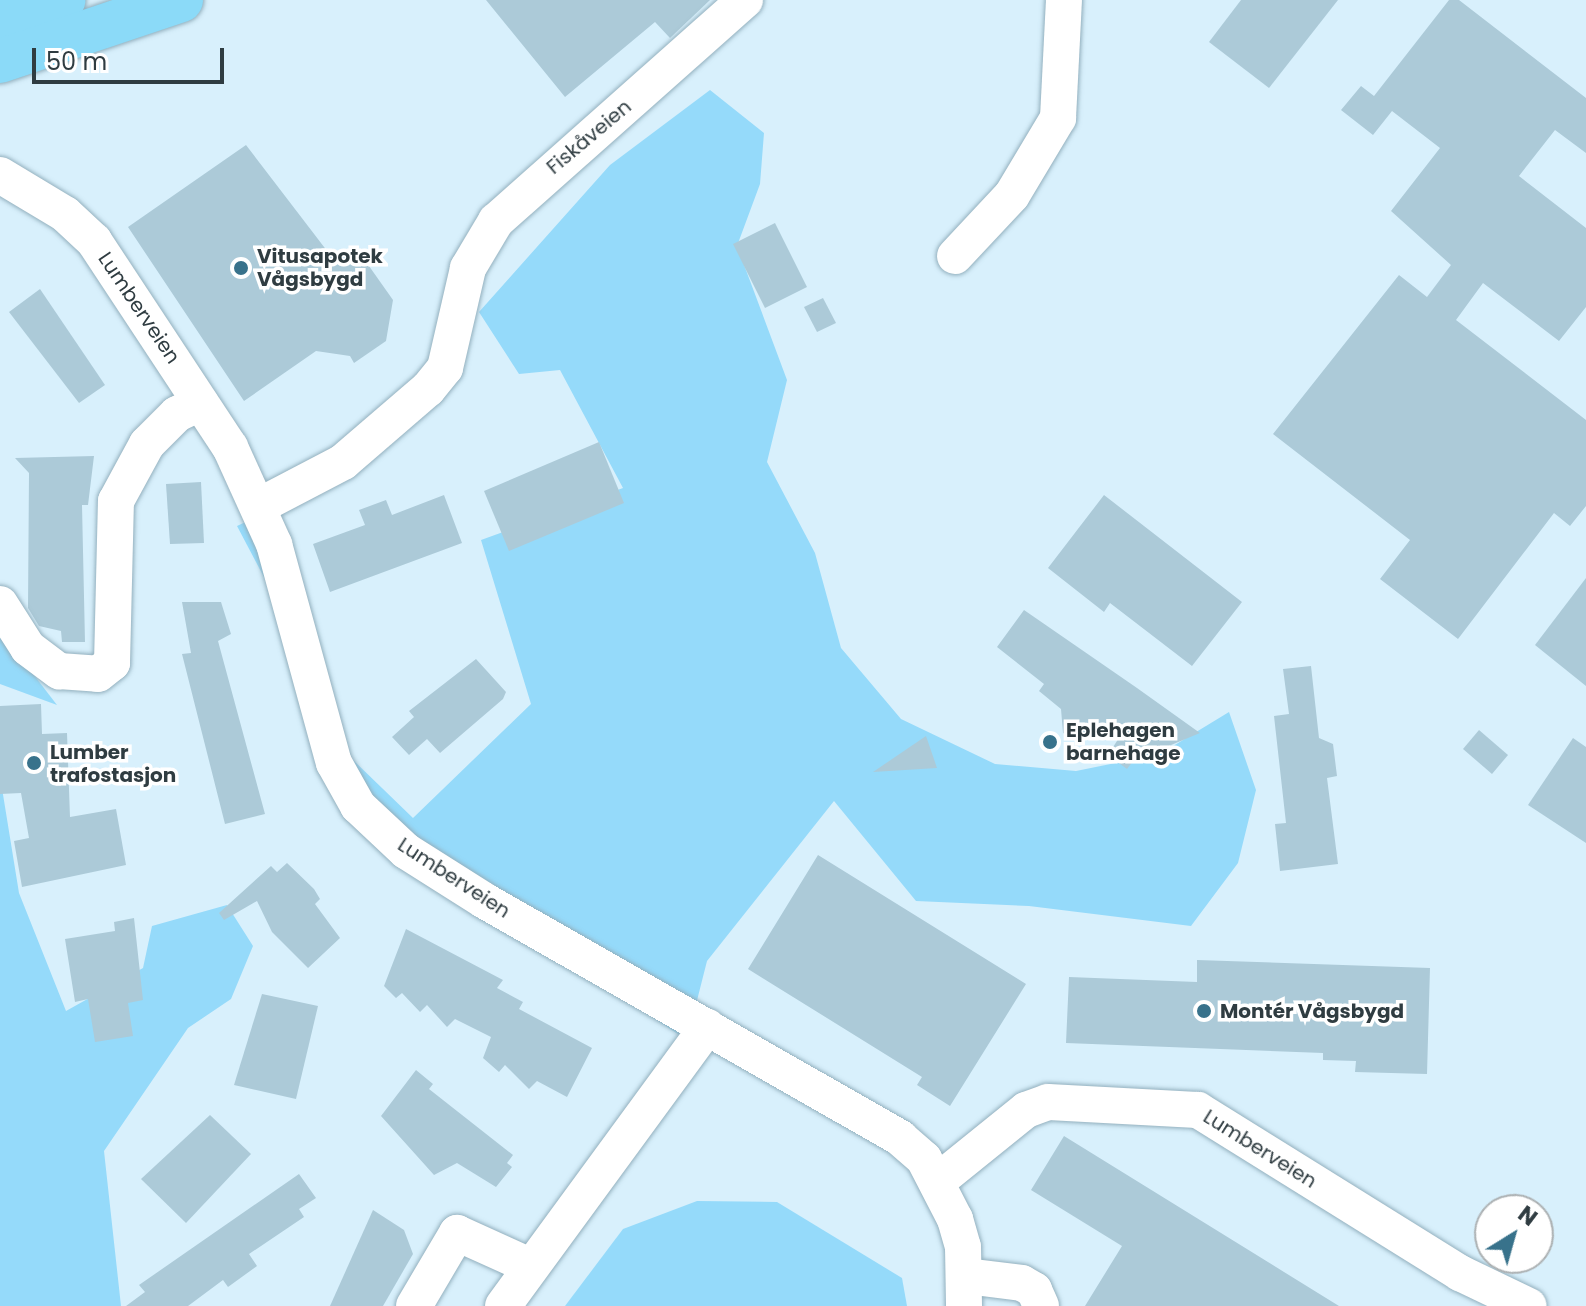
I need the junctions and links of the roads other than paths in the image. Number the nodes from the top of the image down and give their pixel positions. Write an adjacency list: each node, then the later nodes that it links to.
1 (63, 0): 5 (main road)
2 (181, 0): 6 (main road)
3 (745, 0): 10 (street, Fiskåveien)
4 (1064, 0): 8 (street)
5 (0, 18)
6 (0, 61)
7 (3, 175): 9 (street, Lumberveien)
8 (955, 256)
9 (201, 403): 10 (street, Lumberveien); 11 (street)
10 (259, 506): 12 (street, Lumberveien)
11 (0, 604)
12 (707, 1027): 13 (street, Lumberveien); 14 (street)
13 (938, 1181): 15 (street, Lumberveien); 19 (street, Lumberveien)
14 (528, 1265): 16 (street); 17 (street)
15 (965, 1291): 18 (street, Lumberveien)
16 (414, 1306)
17 (503, 1306)
18 (1041, 1306)
19 (1529, 1306)

